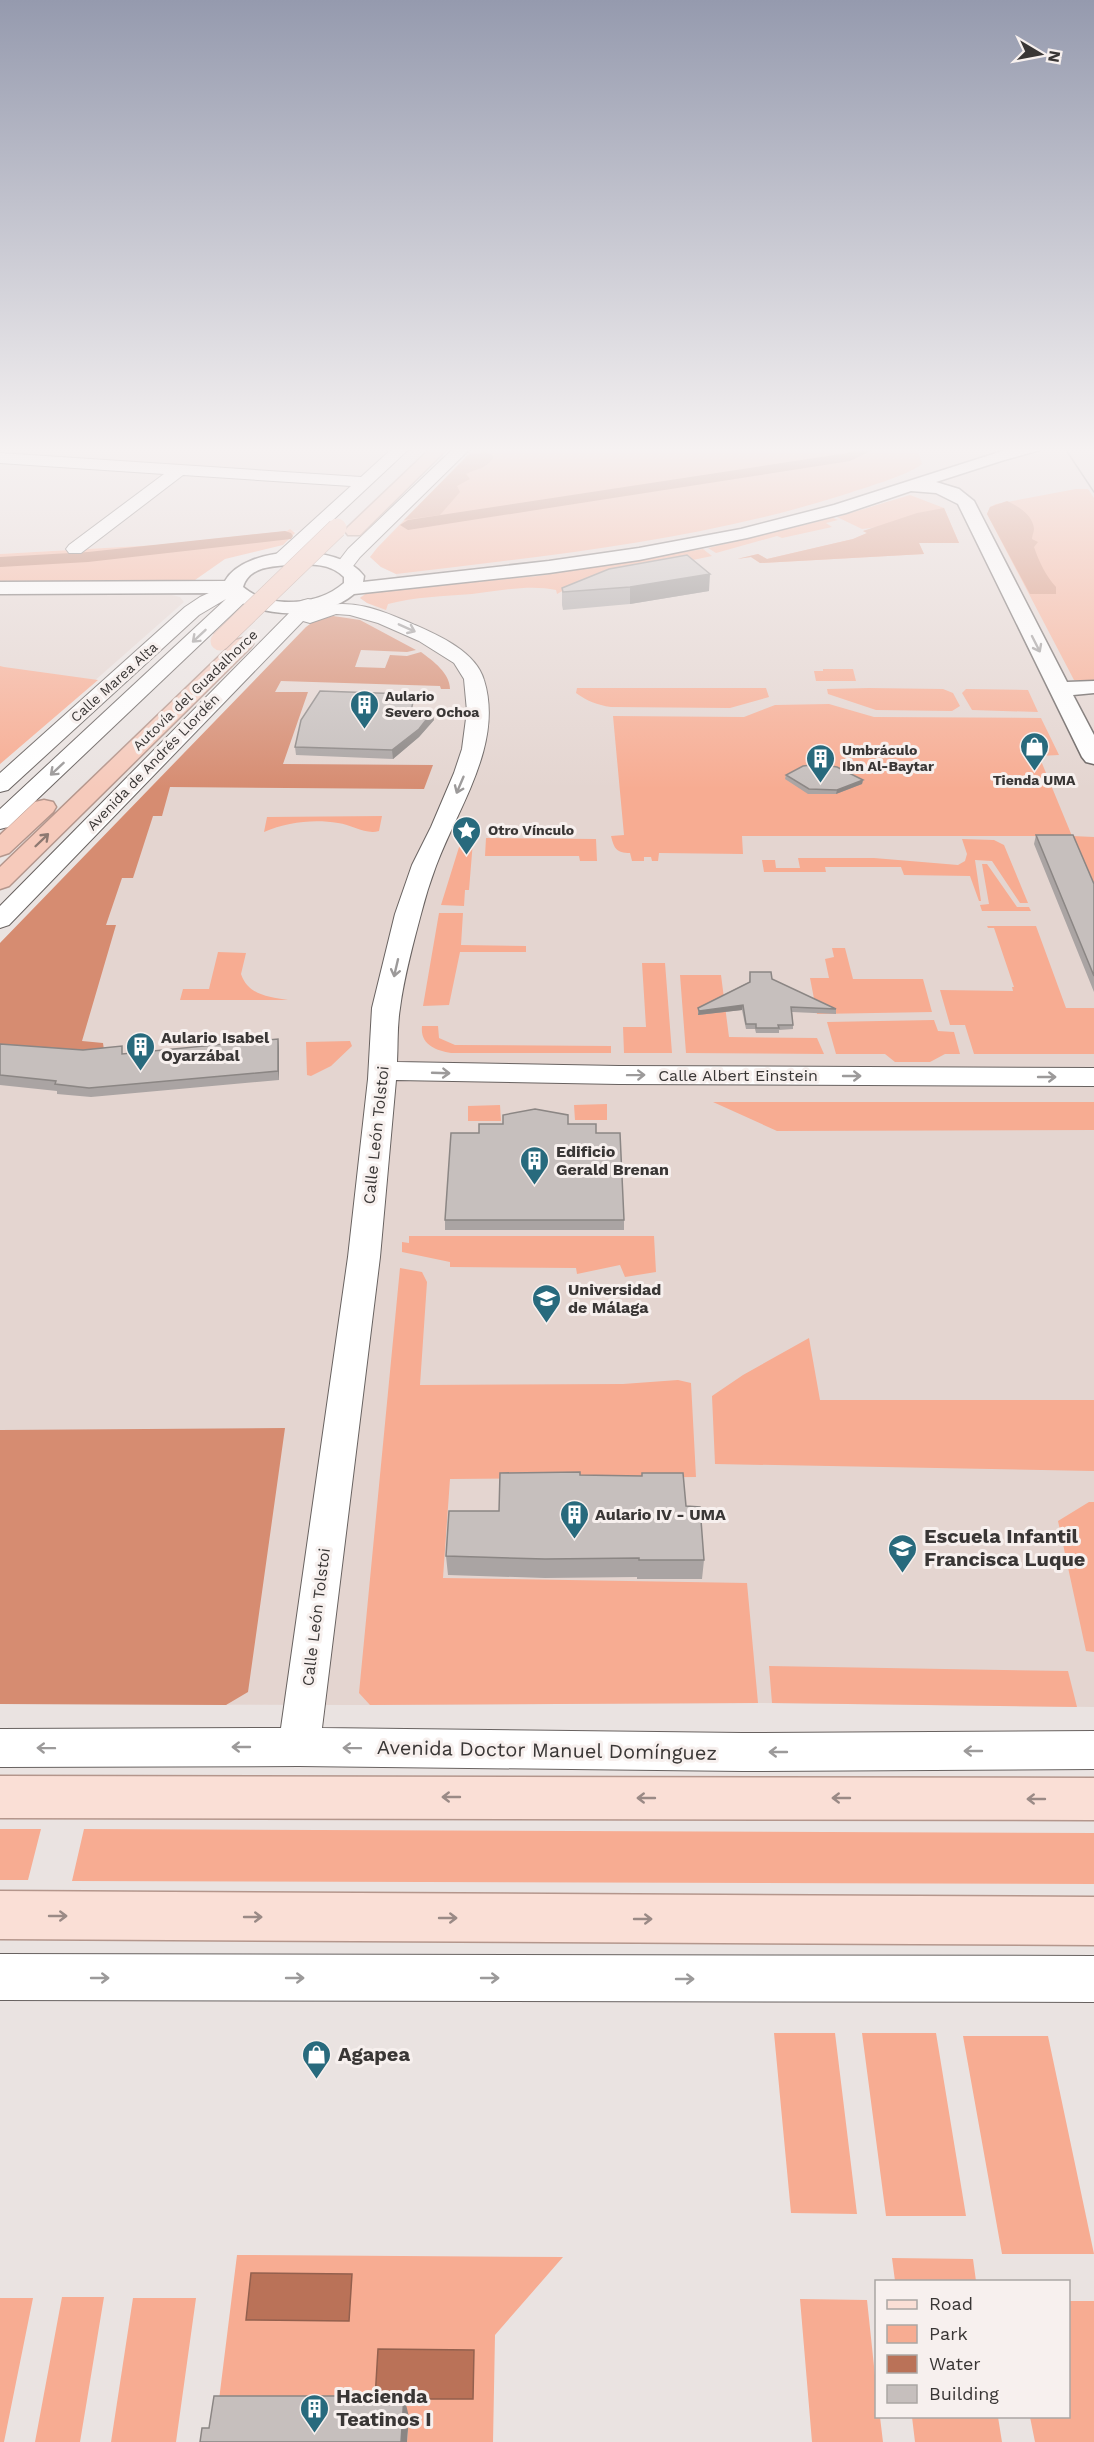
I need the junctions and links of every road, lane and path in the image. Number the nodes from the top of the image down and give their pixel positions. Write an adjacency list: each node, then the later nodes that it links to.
1 (276, 561): 11 (main road)
2 (310, 561): 20 (highway, Autovía del Guadalhorce, bridge)
3 (317, 561): 21 (highway, Autovía del Guadalhorce, one-way to 3)
4 (317, 561): 10 (main road)
5 (353, 561): 10 (street)
6 (561, 561): 10 (main road)
7 (587, 561): 9 (main road)
8 (994, 561): 15 (main road, one-way to 15)
9 (422, 580): 10 (main road); 13 (street, Avenida de Andrés Llordén)
10 (349, 584): 13 (main road); 24 (street, Calle León Tolstoi, one-way to 24)
11 (236, 586): 12 (main road); 13 (main road); 17 (street, Calle Marea Alta); 19 (street, one-way to 19)
12 (4, 591)
13 (309, 611): 18 (street, Avenida de Andrés Llordén)
14 (1094, 687): 15 (main road)
15 (1059, 688): 16 (main road)
16 (1094, 758)
17 (0, 785)
18 (121, 795): 22 (highway); 23 (street, Avenida de Andrés Llordén)
19 (2, 820)
20 (0, 848)
21 (0, 881)
22 (0, 905)
23 (0, 920)
24 (383, 1071): 25 (street, Calle Albert Einstein, one-way to 25); 26 (street, Calle León Tolstoi)
25 (1094, 1077)
26 (300, 1747): 27 (street, Avenida Doctor Manuel Domínguez, one-way to 27); 28 (street, Avenida Doctor Manuel Domínguez, one-way to 26)
27 (0, 1748)
28 (1094, 1750)
29 (0, 1797): 30 (main road, one-way to 29)
30 (1094, 1799)
31 (0, 1915): 32 (main road, one-way to 32)
32 (1094, 1921)
33 (0, 1977): 34 (street, one-way to 34)
34 (1094, 1979)

